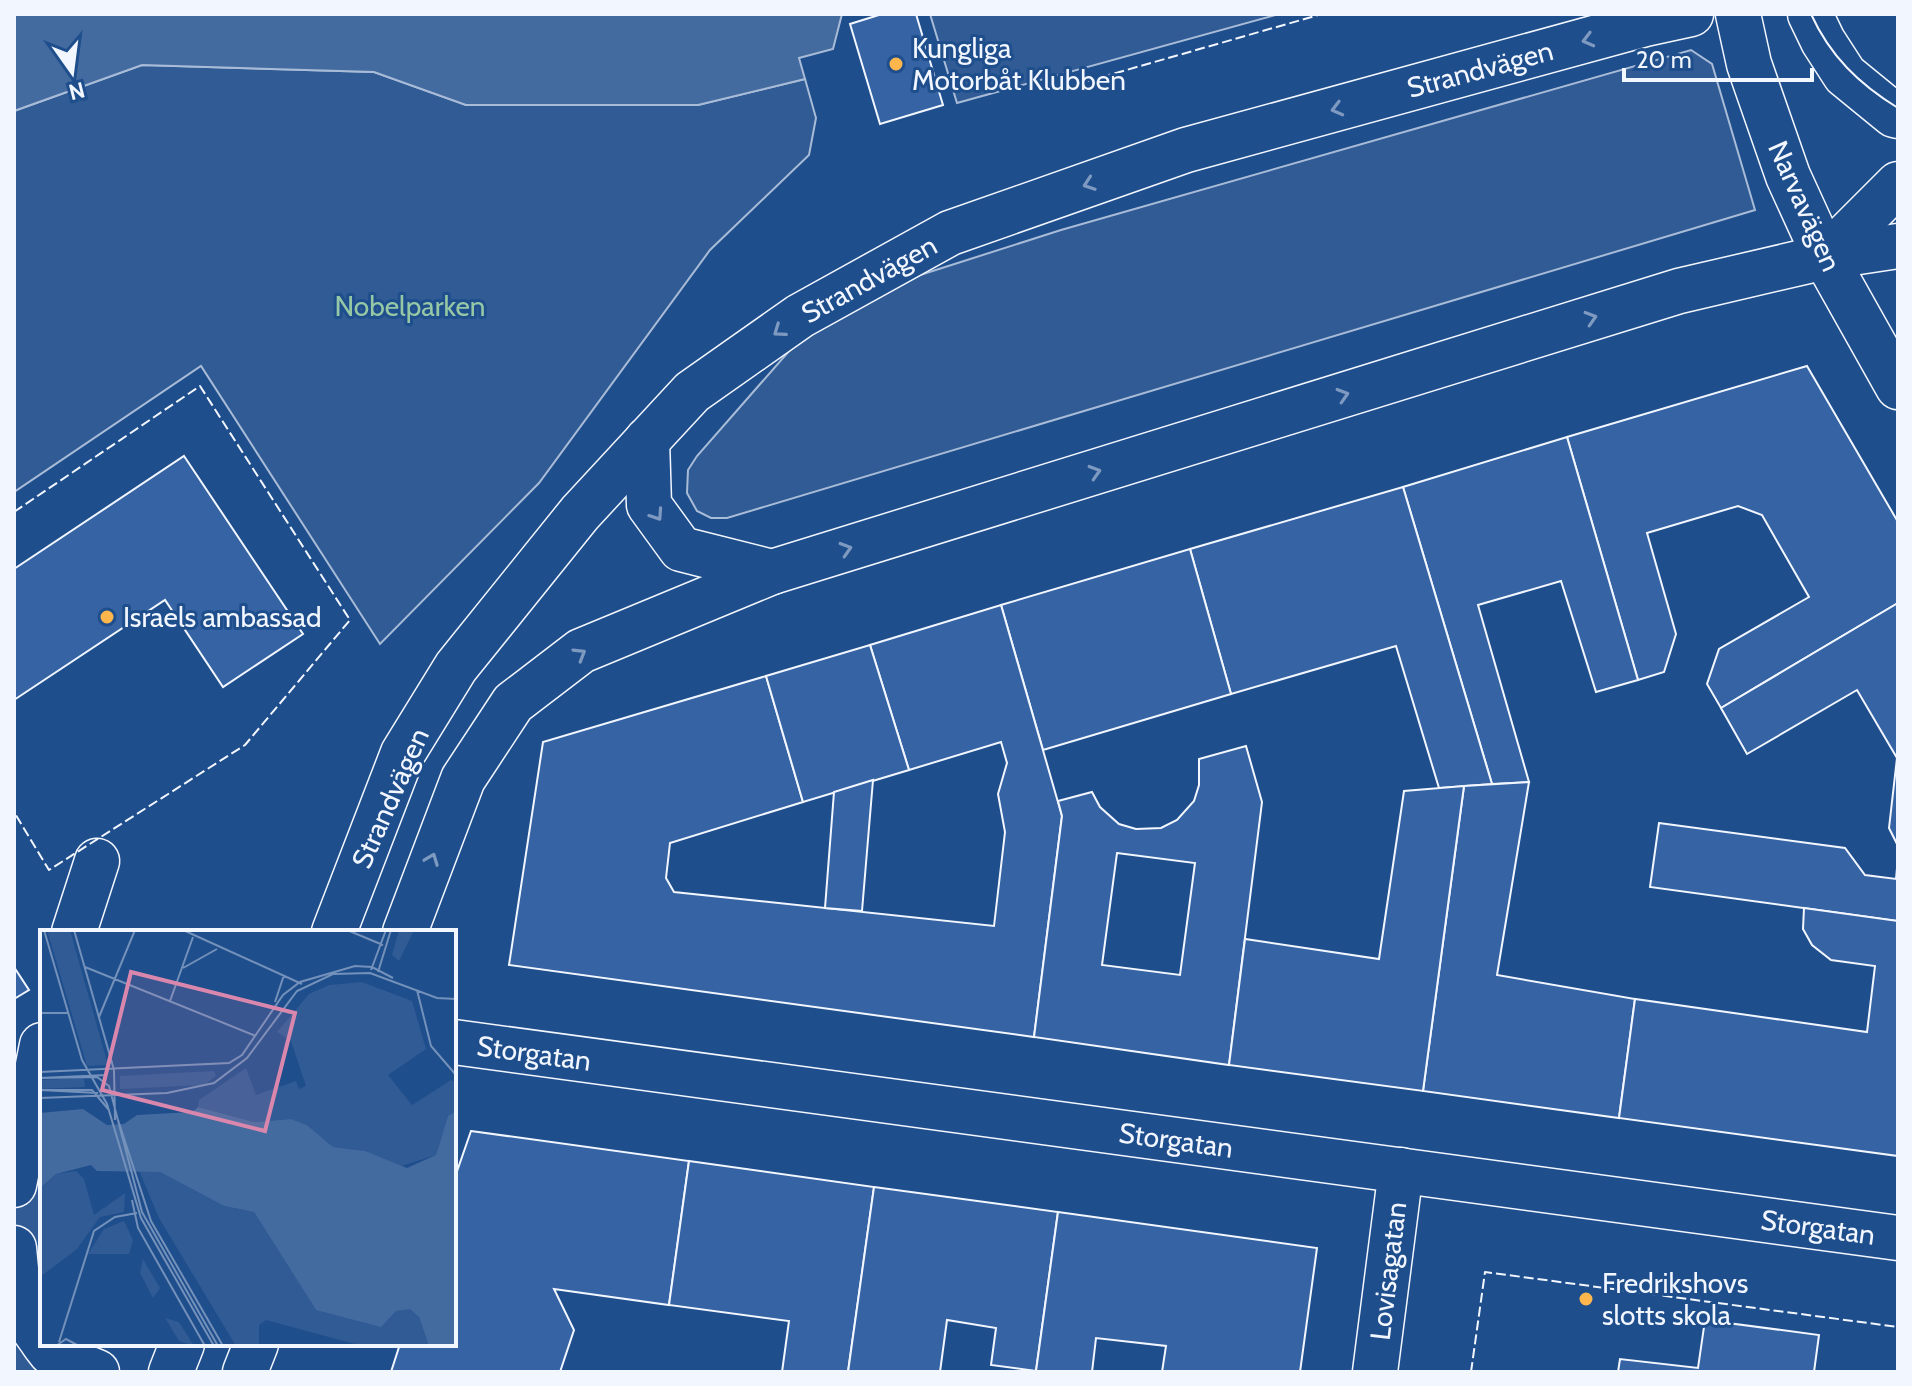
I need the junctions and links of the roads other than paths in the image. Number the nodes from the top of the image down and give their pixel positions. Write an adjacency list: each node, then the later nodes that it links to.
1 (1691, 14): 9 (street, Strandvägen, one-way to 9)
2 (1738, 14): 7 (street, Narvavägen)
3 (1810, 14): 4 (street)
4 (1898, 116)
5 (1897, 185): 7 (street)
6 (1898, 246): 7 (street, Strandvägen)
7 (1825, 257): 8 (street, Narvavägen); 10 (street, Strandvägen, one-way to 7)
8 (1898, 387)
9 (647, 440): 10 (street, one-way to 10); 13 (street, Strandvägen)
10 (772, 572): 14 (street, Strandvägen, one-way to 10)
11 (97, 861): 12 (street)
12 (75, 930)
13 (335, 930)
14 (406, 930)
15 (456, 1042): 17 (street, Storgatan)
16 (40, 1055): 18 (street)
17 (1401, 1170): 19 (street, Storgatan); 28 (street, Lovisagatan)
18 (14, 1185)
19 (1898, 1238)
20 (14, 1248): 21 (street)
21 (40, 1338)
22 (46, 1346): 25 (street)
23 (181, 1346): 26 (street)
24 (255, 1346): 27 (street)
25 (97, 1372)
26 (171, 1372)
27 (245, 1372)
28 (1375, 1372)

